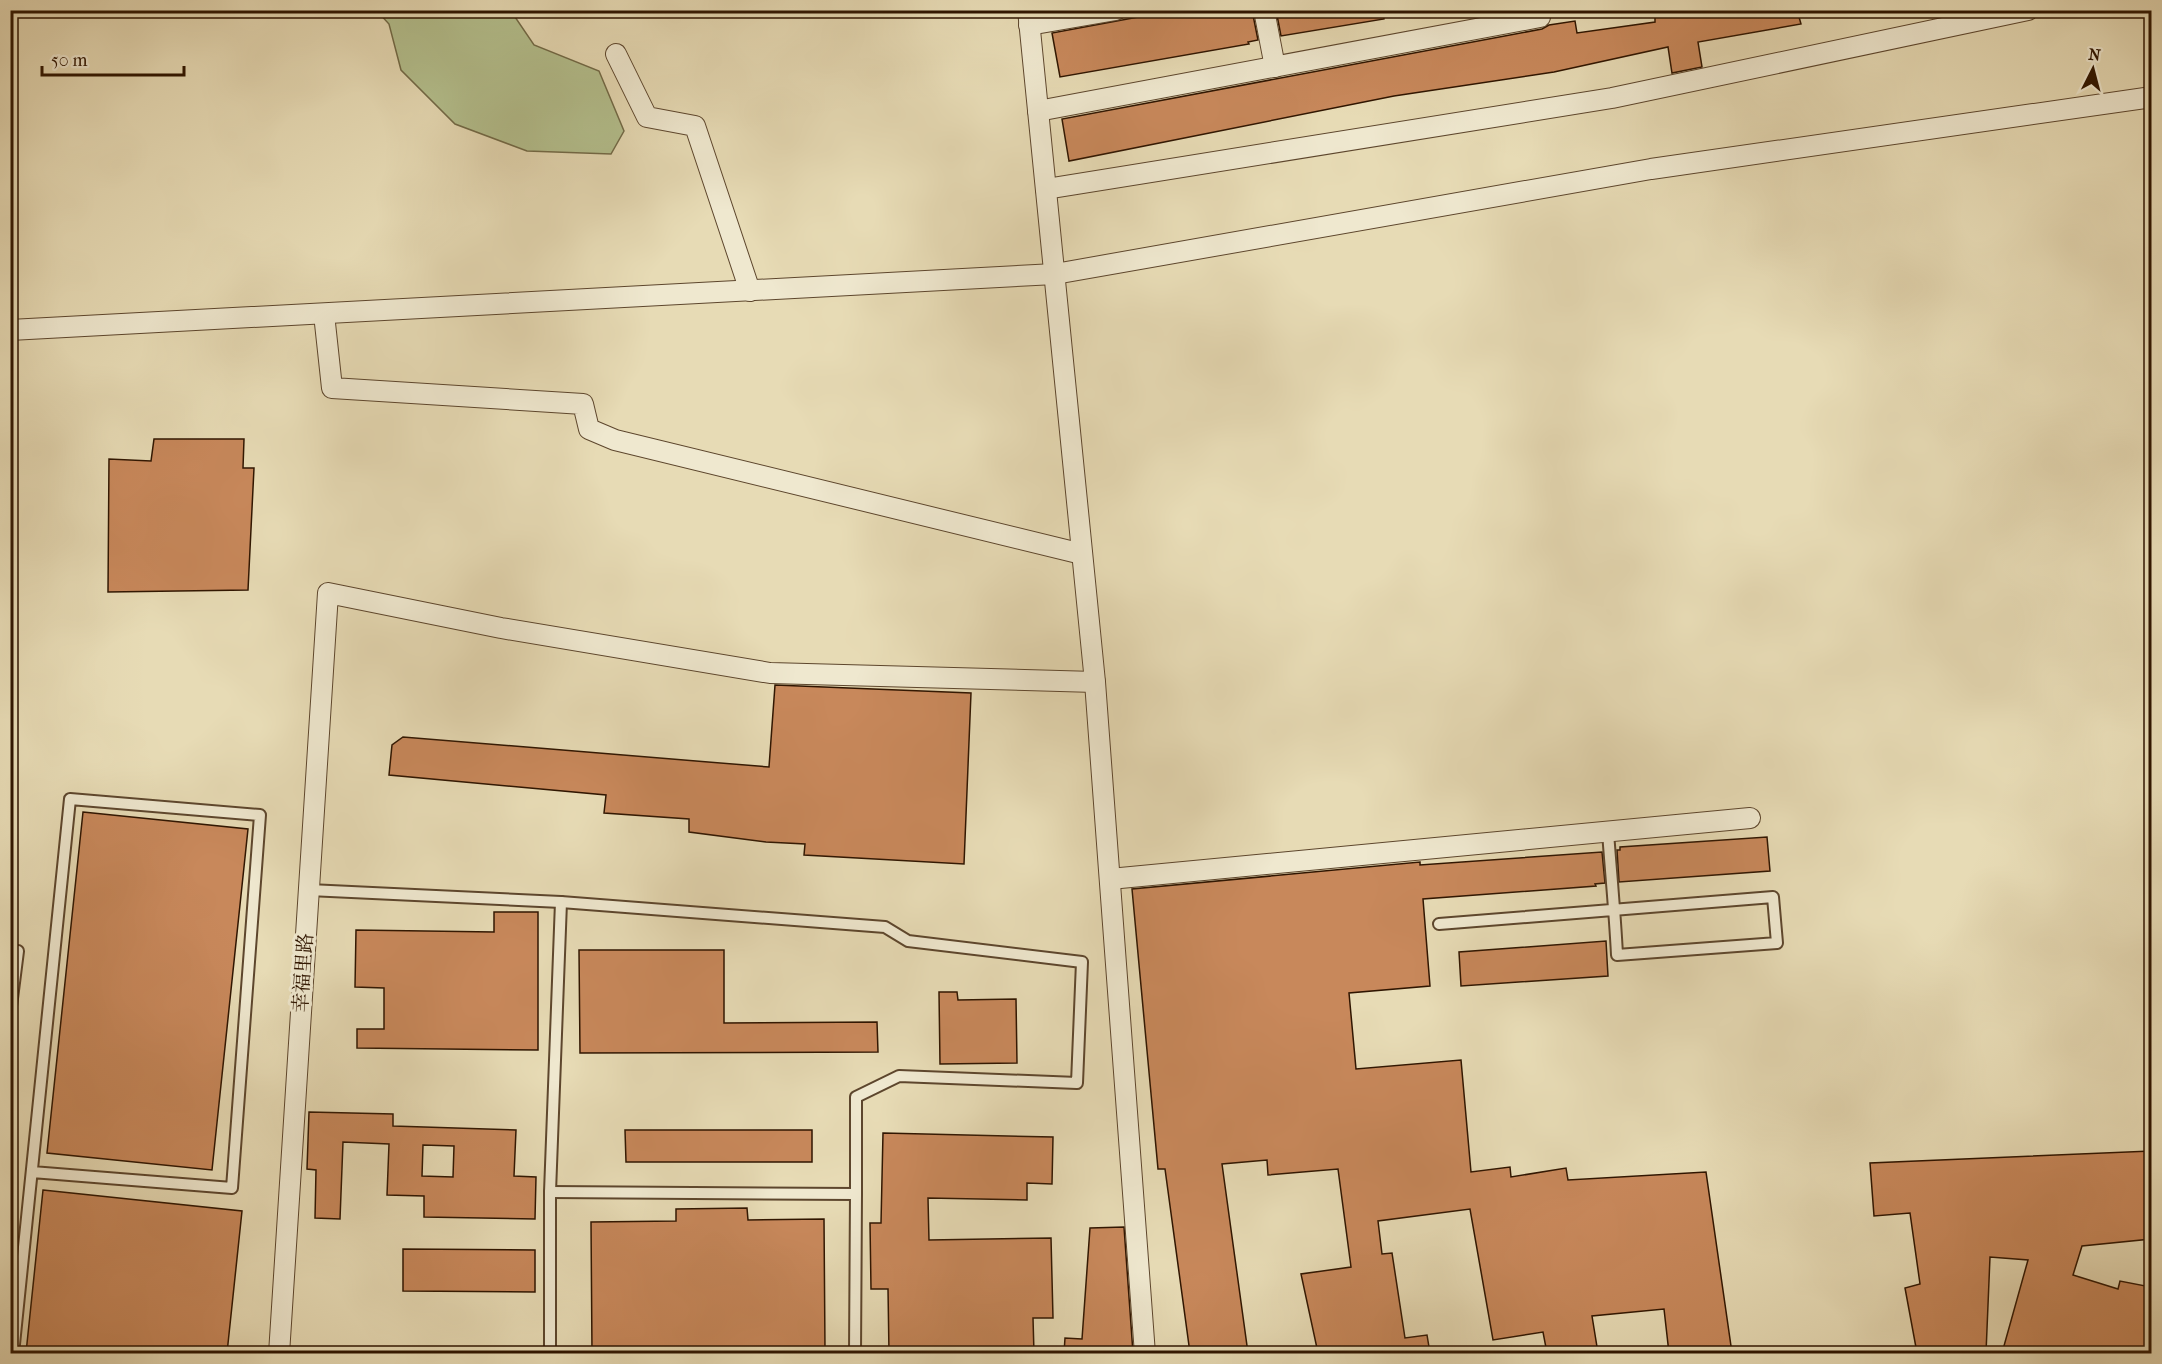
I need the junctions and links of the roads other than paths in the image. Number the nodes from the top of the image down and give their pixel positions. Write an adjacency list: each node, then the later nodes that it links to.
1 (1116, 10): 5 (street)
2 (1264, 10): 7 (street)
3 (1538, 10): 7 (street)
4 (2028, 10): 10 (street)
5 (1029, 18): 9 (street)
6 (616, 54): 12 (street)
7 (1275, 67): 9 (street)
8 (2151, 97): 11 (street)
9 (1038, 111): 10 (street)
10 (1046, 189): 11 (street)
11 (1055, 274): 12 (street); 15 (street)
12 (750, 291): 13 (street)
13 (324, 314): 14 (street); 15 (street)
14 (10, 330)
15 (1082, 554): 16 (street)
16 (1095, 682): 19 (street); 20 (street, 幸福里路)
17 (1750, 818): 18 (street)
18 (1608, 832): 19 (street); 22 (lane)
19 (1110, 879): 33 (street)
20 (309, 890): 21 (lane); 30 (street, 幸福里路)
21 (561, 902): 27 (lane); 28 (lane)
22 (1614, 910): 22 (lane); 23 (lane)
23 (1439, 924)
24 (10, 951): 25 (lane)
25 (10, 1014)
26 (32, 1172): 26 (lane); 29 (lane)
27 (550, 1192): 28 (lane); 31 (lane)
28 (856, 1194): 32 (lane)
29 (13, 1353)
30 (279, 1353)
31 (550, 1353)
32 (855, 1353)
33 (1145, 1353)

